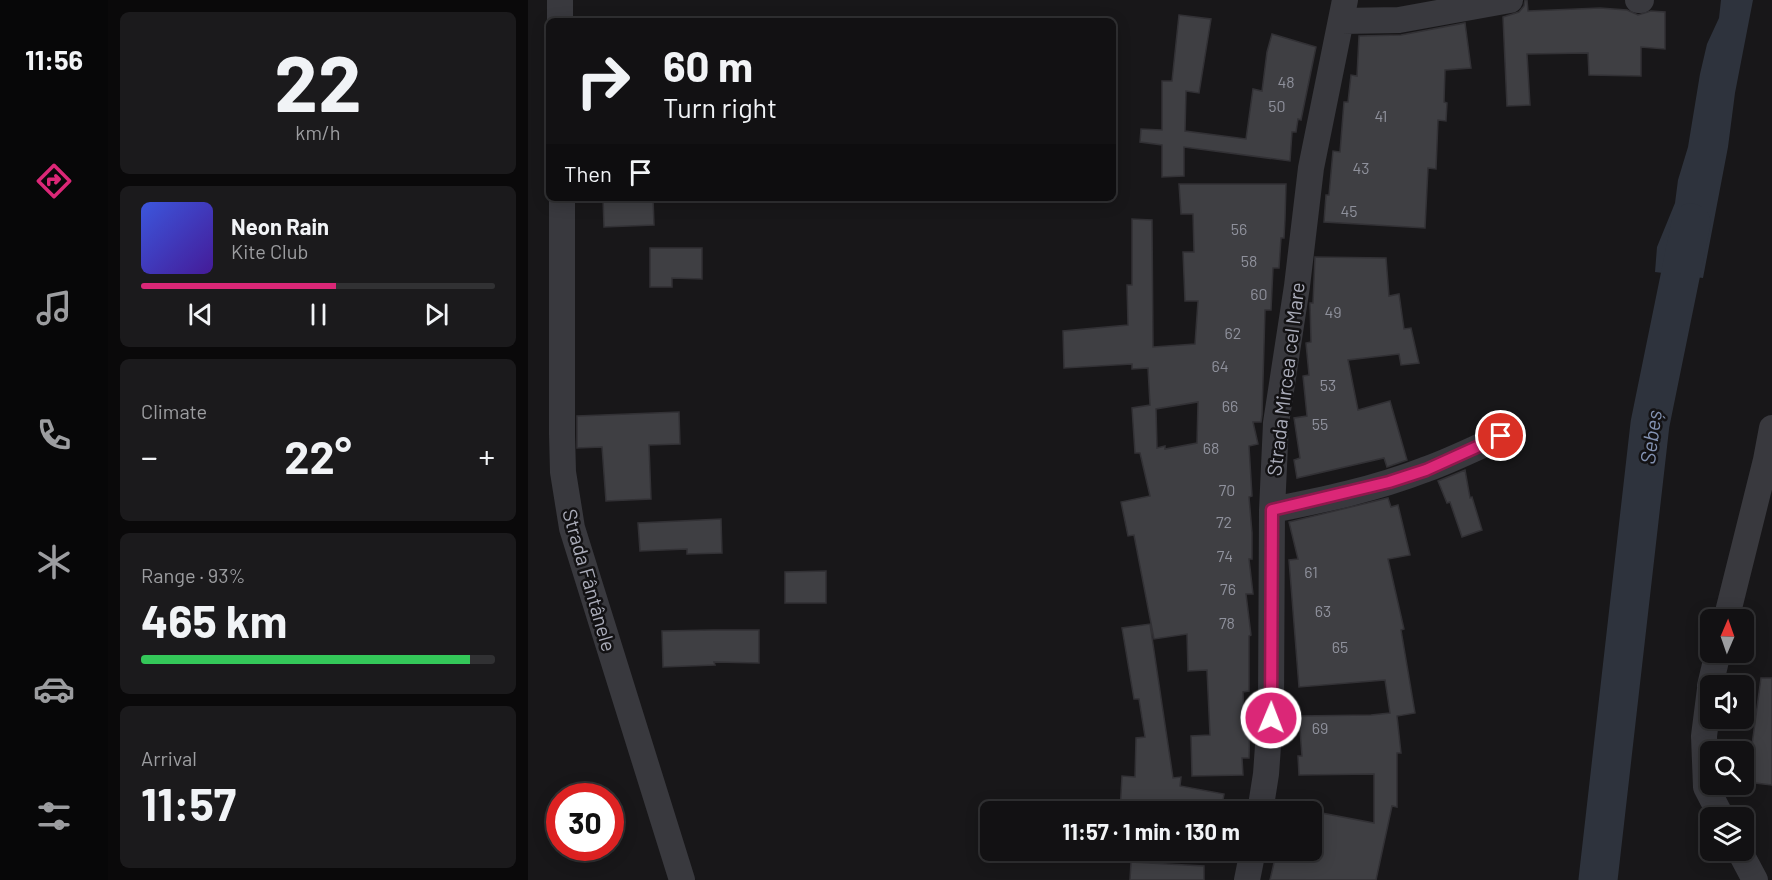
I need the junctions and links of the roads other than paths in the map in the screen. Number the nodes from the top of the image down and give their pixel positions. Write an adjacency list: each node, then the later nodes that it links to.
1 (560, 0): 4 (street)
2 (1510, 0): 3 (street, Strada Mircea cel Mare)
3 (1343, 11): 8 (street, Strada Mircea cel Mare)
4 (560, 18)
5 (562, 201): 15 (street, Strada Fântânele)
6 (1772, 428): 9 (street)
7 (1501, 436): 8 (street)
8 (1272, 510): 11 (street, Strada Mircea cel Mare)
9 (1729, 609)
10 (1705, 729): 12 (street)
11 (1262, 801)
12 (1716, 807)
13 (1251, 861): 16 (street)
14 (1745, 861): 17 (street)
15 (682, 880)
16 (1247, 880)
17 (1755, 880)

